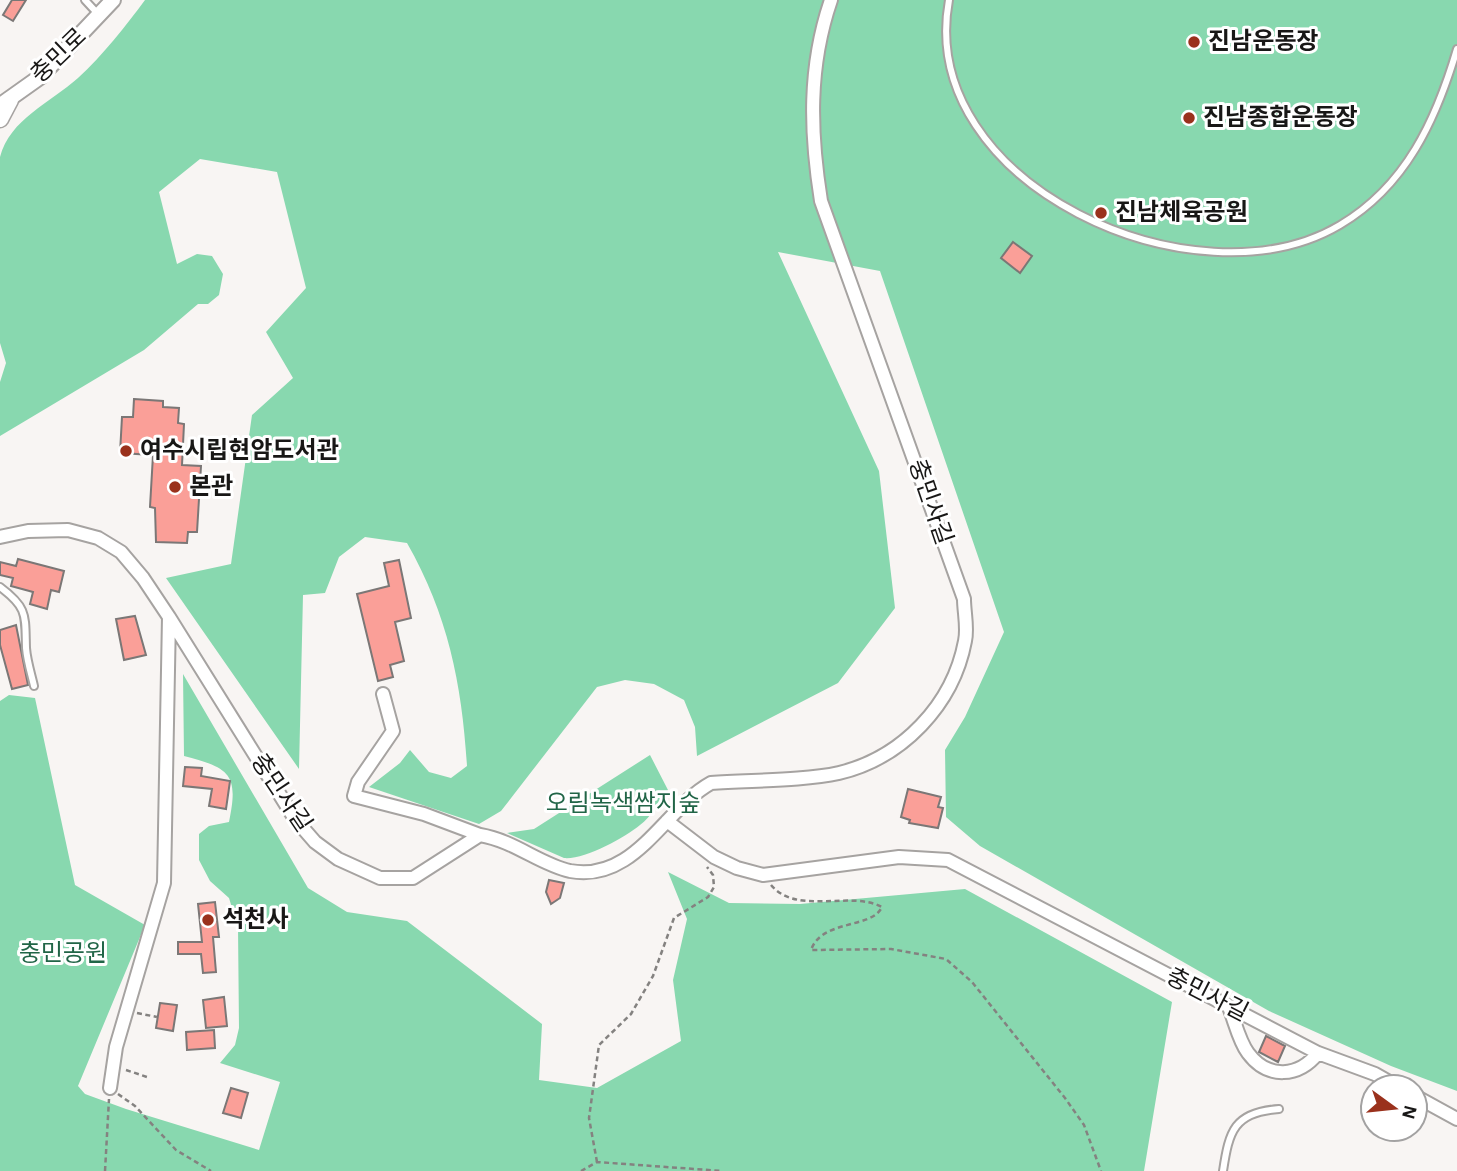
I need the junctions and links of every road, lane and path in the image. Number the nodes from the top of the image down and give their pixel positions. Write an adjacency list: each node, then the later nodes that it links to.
1 (85, 0): 5 (lane)
2 (113, 0): 5 (street, 충민로)
3 (831, 0): 14 (street, 충민사길)
4 (949, 0): 6 (lane)
5 (100, 16): 7 (street, 충민로)
6 (1457, 49)
7 (5, 102): 8 (main road)
8 (0, 119)
9 (0, 537): 11 (street, 충민사길)
10 (0, 587): 12 (lane)
11 (169, 617): 15 (street, 충민사길); 25 (street)
12 (34, 686)
13 (383, 694): 15 (street)
14 (667, 821): 15 (street, 충민사길); 17 (street, 충민사길)
15 (480, 835)
16 (701, 858): 29 (path)
17 (763, 875): 18 (street, 충민사길); 34 (path)
18 (1229, 1007): 21 (street, 충민사길); 21 (street)
19 (144, 1014): 20 (path)
20 (157, 1017)
21 (1318, 1054): 23 (street, 충민사길)
22 (127, 1070): 24 (path)
23 (1372, 1073)
24 (149, 1078)
25 (110, 1088): 30 (path); 31 (path)
26 (1429, 1104): 28 (street)
27 (1279, 1109): 35 (lane)
28 (1457, 1119)
29 (597, 1162): 32 (path); 33 (path)
30 (105, 1171)
31 (211, 1171)
32 (582, 1171)
33 (722, 1171)
34 (1101, 1171)
35 (1223, 1171)

